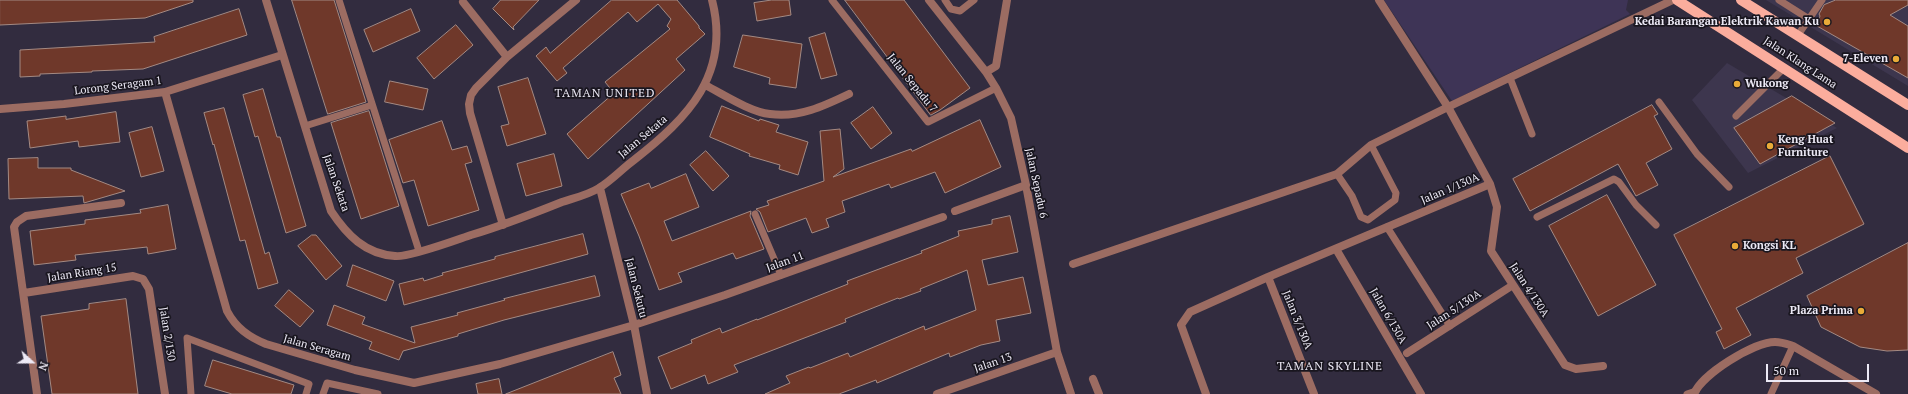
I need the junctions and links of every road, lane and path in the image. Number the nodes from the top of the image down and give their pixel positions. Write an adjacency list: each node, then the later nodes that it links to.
1 (266, 0): 19 (street, Jalan Sekata)
2 (339, 0): 29 (lane)
3 (576, 0): 20 (street)
4 (712, 0): 24 (street, Jalan Sekata)
5 (832, 0): 25 (lane, Jalan Sepadu 7)
6 (929, 0): 22 (street, Jalan Sepadu 6)
7 (945, 0): 8 (lane)
8 (974, 0)
9 (1008, 0): 22 (street)
10 (1379, 0): 31 (street, Jalan 1/130A)
11 (1673, 0): 23 (street)
12 (1677, 0): 21 (main road, Jalan Klang Lama)
13 (1741, 0): 18 (main road, Jalan Klang Lama)
14 (1779, 0): 17 (lane)
15 (1822, 0): 17 (lane)
16 (462, 2): 20 (street)
17 (1809, 19): 18 (lane)
18 (1798, 35): 30 (main road, Jalan Klang Lama)
19 (282, 55): 26 (street, Lorong Seragam 1); 34 (street, Jalan Sekata)
20 (508, 57): 48 (street)
21 (1784, 68): 33 (lane); 37 (main road, Jalan Klang Lama)
22 (986, 72): 25 (street, Jalan Sepadu 6)
23 (1510, 78): 31 (street); 35 (lane)
24 (705, 85): 27 (street); 42 (street, Jalan Sekata)
25 (996, 88): 40 (street, Jalan Sepadu 6)
26 (165, 92): 32 (street, Lorong Seragam 1); 59 (street, Jalan Seragam)
27 (849, 94)
28 (1659, 102): 41 (lane)
29 (372, 105): 34 (lane); 52 (lane)
30 (1908, 105)
31 (1448, 108): 36 (street); 39 (street, Jalan 1/130A)
32 (0, 109)
33 (1736, 116)
34 (305, 126): 52 (street, Jalan Sekata)
35 (1532, 134)
36 (1371, 145): 38 (street); 38 (lane)
37 (1908, 148)
38 (1337, 174): 53 (street)
39 (1490, 184): 50 (street, Jalan 1/130A); 57 (street, Jalan 4/130A)
40 (1026, 185): 44 (street); 62 (street, Jalan Sepadu 6)
41 (1728, 187)
42 (600, 188): 48 (street, Jalan Sekata); 59 (street, Jalan Sekutu)
43 (121, 203): 58 (street)
44 (955, 211)
45 (755, 214): 54 (lane)
46 (943, 217): 54 (street, Jalan 11)
47 (1537, 217): 49 (lane)
48 (503, 225): 52 (street, Jalan Sekata)
49 (1656, 225)
50 (1387, 227): 51 (street, Jalan 1/130A); 60 (lane)
51 (1336, 249): 55 (street, Jalan 1/130A); 80 (street, Jalan 6/130A)
52 (419, 251)
53 (1073, 264)
54 (781, 275): 59 (street, Jalan 11)
55 (1268, 277): 78 (street, Jalan 1/130A); 79 (street, Jalan 3/130A)
56 (143, 279): 58 (street, Jalan Riang 15); 69 (street, Jalan 2/130)
57 (1512, 285): 60 (street, Jalan 5/130A); 64 (street, Jalan 4/130A)
58 (24, 293): 68 (street)
59 (634, 325): 74 (street, Jalan Sekutu)
60 (1450, 326): 63 (street, Jalan 5/130A)
61 (1793, 346): 66 (street); 67 (street); 82 (lane)
62 (1057, 352): 75 (street, Jalan 13); 76 (street, Jalan Sepadu 6)
63 (1407, 353)
64 (1604, 366)
65 (1093, 379): 77 (street)
66 (1695, 392): 81 (lane)
67 (1866, 392): 83 (street)
68 (37, 394)
69 (165, 394)
70 (191, 394): 71 (lane)
71 (306, 394)
72 (323, 394): 73 (lane)
73 (378, 394)
74 (647, 394)
75 (937, 394)
76 (1071, 394)
77 (1099, 394)
78 (1206, 394)
79 (1314, 394)
80 (1421, 394)
81 (1687, 394)
82 (1771, 394)
83 (1876, 394)

